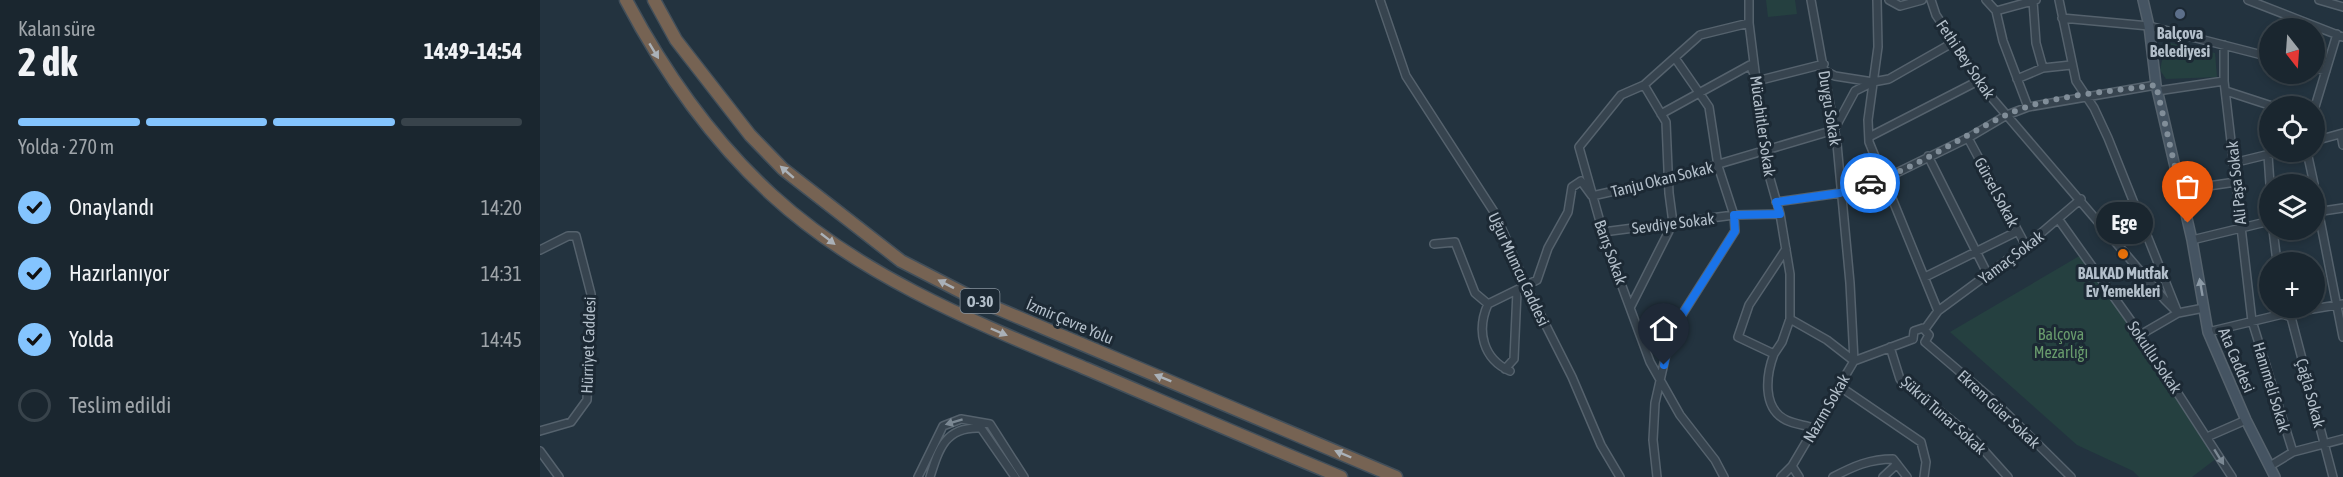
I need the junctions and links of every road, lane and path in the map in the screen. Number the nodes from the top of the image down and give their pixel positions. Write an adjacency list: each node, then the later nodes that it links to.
1 (626, 0): 124 (highway, O-30, one-way to 124)
2 (654, 0): 125 (highway, İzmir Çevre Yolu / O-30, one-way to 2)
3 (1380, 0): 85 (street, Uğur Mumcu Caddesi)
4 (1749, 0): 21 (street, Mücahitler Sokak)
5 (1811, 0): 29 (street, Duygu Sokak)
6 (1876, 0): 36 (street)
7 (1889, 0): 8 (street)
8 (1922, 0)
9 (1931, 0): 24 (street, Fethi Bey Sokak)
10 (1986, 0): 19 (street)
11 (2034, 0): 17 (street); 30 (street)
12 (2059, 0): 20 (street)
13 (2143, 0): 22 (main road, Ata Caddesi)
14 (2248, 0): 16 (street)
15 (2319, 0): 18 (street)
16 (2257, 1): 23 (street)
17 (2018, 2): 19 (street)
18 (2343, 7)
19 (1996, 11): 32 (street)
20 (2062, 18): 22 (street); 28 (street)
21 (1749, 23): 27 (street); 34 (street, Mücahitler Sokak)
22 (2149, 26): 25 (street); 38 (main road, Ata Caddesi)
23 (2340, 35): 31 (street)
24 (1954, 42): 33 (street, Fethi Bey Sokak); 36 (street)
25 (2224, 45): 26 (street); 35 (street, Ali Paşa Sokak)
26 (2259, 54)
27 (1675, 58): 37 (street); 40 (street)
28 (2071, 65): 30 (street); 41 (street)
29 (1825, 67): 34 (street); 36 (street); 47 (street, Duygu Sokak)
30 (2043, 68): 32 (street)
31 (2326, 71): 42 (street)
32 (2018, 79): 44 (street)
33 (1980, 80): 46 (street, Fethi Bey Sokak); 49 (street)
34 (1757, 81): 40 (street); 53 (street, Mücahitler Sokak)
35 (2224, 81): 38 (street); 39 (street, Ali Paşa Sokak)
36 (1873, 82): 47 (street); 49 (street)
37 (1644, 85): 45 (street); 63 (street, Barış Sokak)
38 (2156, 88): 41 (street); 61 (main road, Ata Caddesi)
39 (2226, 91): 43 (street); 56 (street, Ali Paşa Sokak)
40 (1699, 93): 45 (street); 57 (street)
41 (2085, 95): 44 (street); 92 (street)
42 (2318, 96)
43 (2259, 102)
44 (2028, 107): 46 (street)
45 (1661, 114): 59 (street)
46 (2007, 115): 50 (street); 64 (street, Fethi Bey Sokak)
47 (1834, 130): 53 (street, Tanju Okan Sokak); 62 (street, Duygu Sokak)
48 (2342, 134): 51 (street); 52 (street)
49 (1869, 137): 58 (street)
50 (1968, 138): 54 (street); 74 (street, Gürsel Sokak)
51 (2325, 138)
52 (2343, 145)
53 (1765, 150): 57 (street, Tanju Okan Sokak); 65 (street, Mücahitler Sokak)
54 (1928, 156): 58 (street); 82 (street)
55 (2259, 156): 56 (street)
56 (2233, 162): 60 (street, Ali Paşa Sokak)
57 (1718, 166): 59 (street, Tanju Okan Sokak); 69 (street)
58 (1886, 178): 62 (street); 84 (street)
59 (1668, 179): 63 (street, Tanju Okan Sokak); 71 (street)
60 (2236, 182): 61 (street); 73 (street, Ali Paşa Sokak)
61 (2180, 190): 76 (main road, Ata Caddesi)
62 (1840, 193): 65 (street); 105 (street, Duygu Sokak)
63 (1592, 195): 75 (street, Barış Sokak); 85 (street, Tanju Okan Sokak)
64 (2081, 200): 70 (street, Yamaç Sokak); 92 (street, Fethi Bey Sokak)
65 (1776, 202): 68 (street, Mücahitler Sokak)
66 (2343, 208): 67 (street)
67 (2325, 210)
68 (1780, 214): 69 (street, Sevdiye Sokak); 80 (street, Mücahitler Sokak)
69 (1734, 215): 71 (street, Sevdiye Sokak); 106 (street)
70 (2060, 220): 79 (street, Yamaç Sokak); 99 (street, Sokullu Sokak)
71 (1673, 222): 75 (street, Sevdiye Sokak); 89 (street)
72 (2259, 223): 73 (street)
73 (2241, 227): 76 (street); 96 (street, Ali Paşa Sokak)
74 (2018, 231): 79 (street, Gürsel Sokak); 82 (street)
75 (1603, 232): 89 (street, Barış Sokak)
76 (2193, 240): 90 (main road, Ata Caddesi, one-way to 76)
77 (2324, 240): 88 (street)
78 (1434, 244): 87 (street)
79 (2026, 246): 83 (street, Yamaç Sokak)
80 (1786, 249): 95 (street, Mücahitler Sokak); 104 (street)
81 (540, 250): 110 (street, Hürriyet Caddesi)
82 (1978, 253): 83 (street); 84 (street)
83 (1988, 275): 91 (street, Yamaç Sokak)
84 (1925, 277): 91 (street)
85 (1526, 286): 86 (street); 126 (street, Uğur Mumcu Caddesi)
86 (1517, 291): 87 (street); 87 (street)
87 (1488, 304)
88 (2339, 304): 100 (street)
89 (1631, 306): 106 (street, Barış Sokak)
90 (2204, 308): 92 (street); 98 (main road, Ata Caddesi)
91 (1938, 311): 97 (street, Yamaç Sokak)
92 (2178, 313): 99 (street)
93 (2260, 318): 96 (street)
94 (2291, 318): 113 (street, Çağla Sokak)
95 (1791, 319): 104 (street); 105 (street)
96 (2252, 321): 98 (street); 115 (street, Hanımeli Sokak)
97 (1925, 329): 101 (street); 102 (street)
98 (2208, 332): 108 (main road, Ata Caddesi)
99 (2140, 335): 111 (street, Sokullu Sokak)
100 (2343, 337)
101 (1913, 339): 102 (street); 103 (street, Nazım Sokak)
102 (1925, 342): 136 (street, Ekrem Güer Sokak)
103 (1890, 347): 105 (street, Nazım Sokak); 135 (street, Şükrü Tunar Sokak)
104 (1774, 354): 109 (street)
105 (1854, 361): 107 (street, Nazım Sokak)
106 (1661, 380): 127 (street); 128 (street, Barış Sokak)
107 (1839, 386): 109 (street, Nazım Sokak); 134 (street)
108 (2246, 420): 111 (street); 118 (main road, Ata Caddesi)
109 (1814, 428): 117 (street, Nazım Sokak)
110 (540, 431)
111 (2207, 437): 137 (street, Sokullu Sokak, one-way to 137)
112 (2343, 439): 113 (street)
113 (2324, 443): 115 (street); 139 (street, Çağla Sokak)
114 (540, 451): 119 (street)
115 (2293, 452): 118 (street)
116 (1897, 464): 131 (street); 132 (street); 133 (street)
117 (1792, 466): 129 (street, Nazım Sokak); 130 (street)
118 (2270, 466): 138 (main road, Ata Caddesi)
119 (559, 477)
120 (918, 477): 123 (street, one-way to 120)
121 (930, 477): 122 (street)
122 (1015, 477)
123 (1024, 477)
124 (1341, 477)
125 (1396, 477)
126 (1620, 477)
127 (1658, 477)
128 (1724, 477)
129 (1781, 477)
130 (1799, 477)
131 (1833, 477)
132 (1883, 477)
133 (1907, 477)
134 (1924, 477)
135 (2008, 477)
136 (2071, 477)
137 (2232, 477)
138 (2275, 477)
139 (2333, 477)

